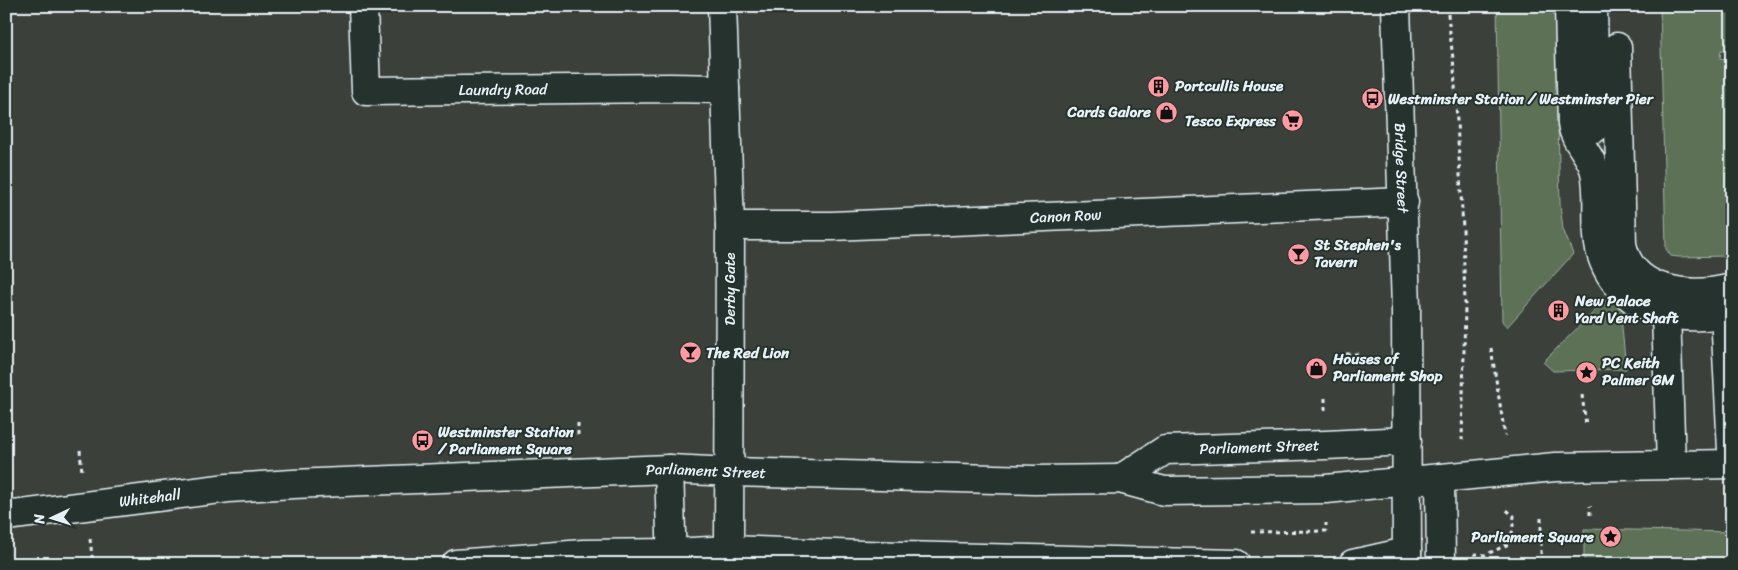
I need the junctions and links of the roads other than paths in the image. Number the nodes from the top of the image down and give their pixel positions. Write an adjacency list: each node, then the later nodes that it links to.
1 (364, 6): 7 (main road, Laundry Road)
2 (722, 6): 7 (main road, Derby Gate)
3 (1396, 6): 9 (main road, Bridge Street)
4 (1569, 6): 12 (main road)
5 (1592, 6): 8 (main road)
6 (1617, 47): 11 (main road)
7 (726, 89): 10 (main road, Derby Gate)
8 (1595, 128)
9 (1404, 202): 10 (main road, Canon Row); 13 (main road, Bridge Street)
10 (730, 226): 18 (main road, Derby Gate)
11 (1730, 305): 12 (main road); 14 (main road)
12 (1666, 313): 16 (main road)
13 (1407, 441): 20 (main road, Parliament Street); 21 (main road, Bridge Street)
14 (1732, 450)
15 (1732, 464): 16 (main road)
16 (1671, 465): 19 (main road)
17 (669, 469): 18 (main road, Parliament Street); 22 (main road, Parliament Street); 25 (main road)
18 (731, 472): 20 (main road, Parliament Street); 24 (main road, Derby Gate)
19 (1451, 477): 21 (main road, Parliament Street); 30 (main road)
20 (1120, 479): 21 (main road, Parliament Street)
21 (1407, 481): 26 (main road, Bridge Street)
22 (293, 484): 23 (main road, Whitehall)
23 (6, 516)
24 (729, 550): 25 (main road); 28 (main road)
25 (672, 558): 27 (main road)
26 (1407, 558): 29 (main road)
27 (456, 564)
28 (1236, 564)
29 (1353, 564)
30 (1441, 564)

